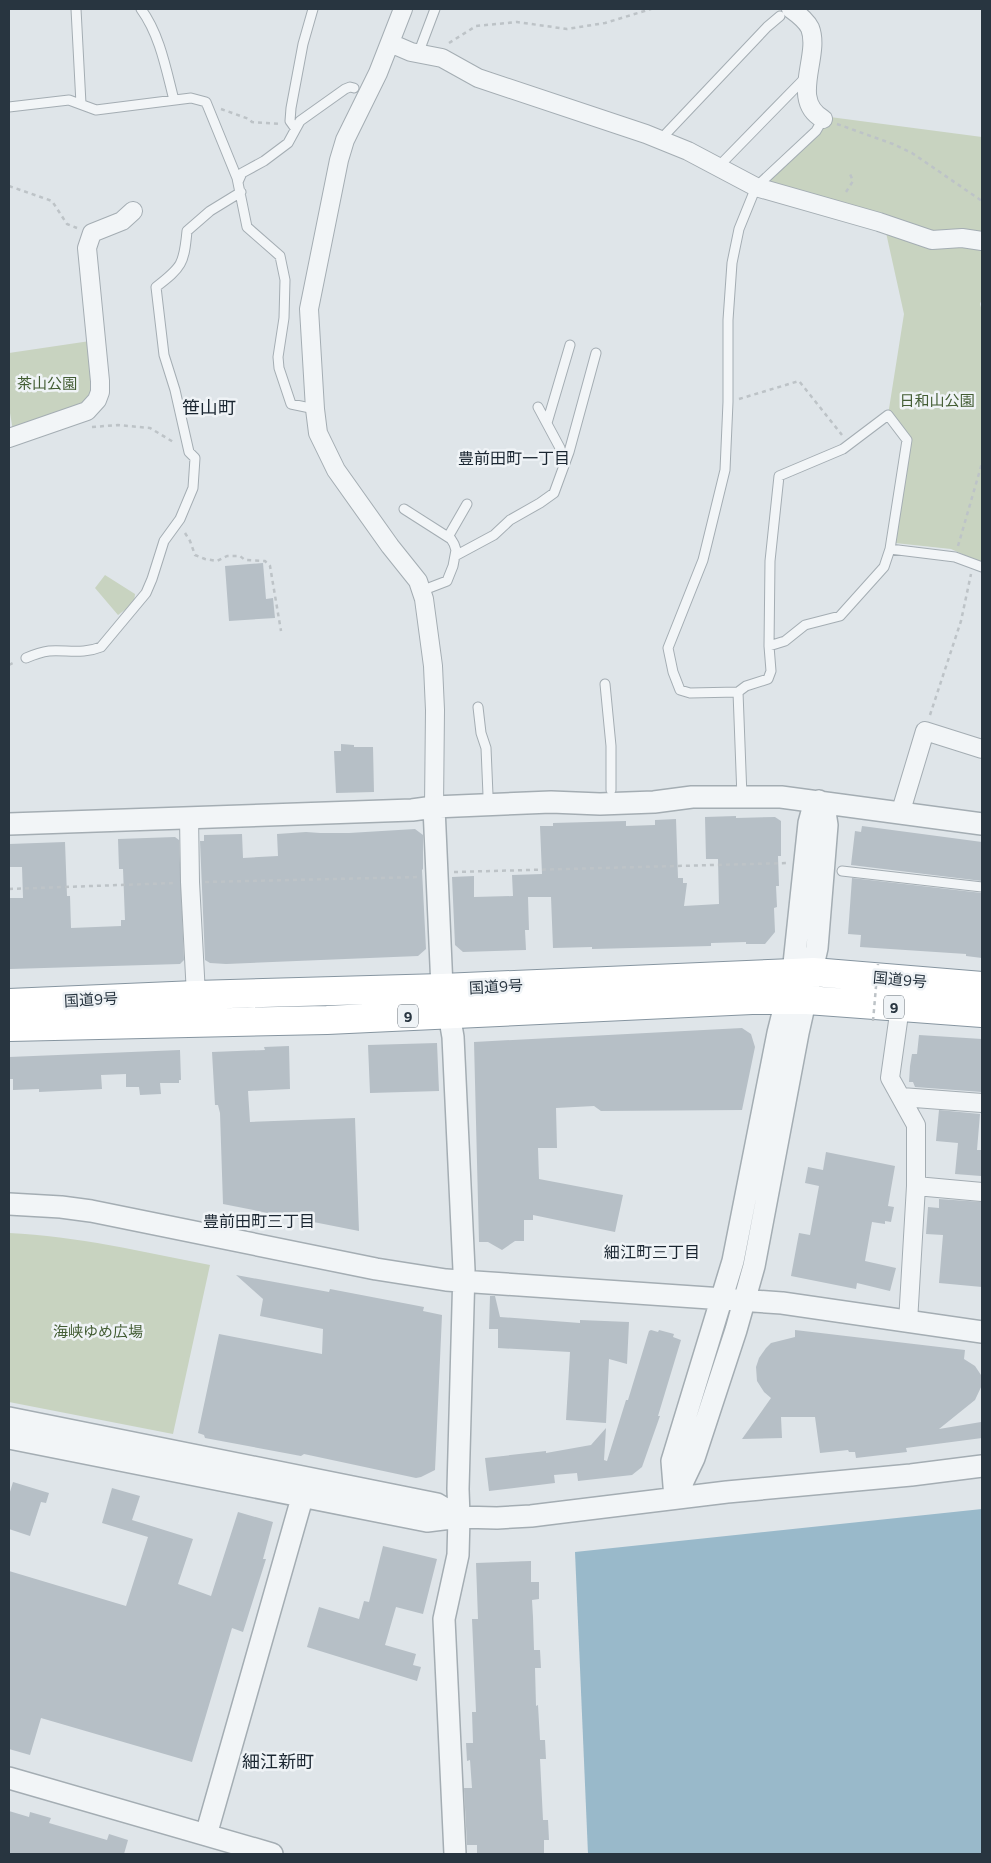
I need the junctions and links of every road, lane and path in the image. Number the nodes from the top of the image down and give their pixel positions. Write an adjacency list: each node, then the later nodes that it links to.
1 (76, 9): 14 (lane)
2 (141, 9): 13 (lane)
3 (313, 9): 18 (lane)
4 (403, 9): 8 (street)
5 (435, 9): 9 (lane)
6 (651, 9): 10 (path)
7 (785, 12): 11 (street); 19 (lane)
8 (390, 44): 9 (street); 35 (street)
9 (418, 54): 10 (street)
10 (444, 59): 19 (street)
11 (808, 75): 17 (street); 20 (lane)
12 (354, 88): 18 (lane)
13 (174, 100): 14 (lane); 16 (lane)
14 (81, 104): 15 (lane)
15 (9, 107)
16 (208, 107): 18 (path); 22 (lane)
17 (823, 119): 24 (lane); 27 (path)
18 (293, 125): 22 (lane)
19 (660, 140): 20 (street)
20 (718, 167): 24 (street)
21 (850, 174): 26 (path)
22 (238, 182): 25 (lane)
23 (9, 186): 29 (path)
24 (756, 187): 30 (street); 33 (lane)
25 (240, 192): 35 (lane); 40 (lane)
26 (846, 192)
27 (982, 201)
28 (133, 211): 29 (street)
29 (92, 233): 38 (street)
30 (982, 241)
31 (570, 345): 36 (lane)
32 (596, 353): 42 (lane)
33 (728, 402): 39 (path); 56 (lane)
34 (538, 407): 36 (lane)
35 (315, 410): 51 (street)
36 (547, 423): 42 (lane)
37 (89, 427): 40 (path)
38 (9, 438)
39 (849, 444): 47 (lane); 53 (lane)
40 (189, 452): 45 (lane)
41 (982, 463): 49 (path)
42 (564, 466): 48 (lane)
43 (467, 504): 46 (lane)
44 (404, 509): 46 (lane)
45 (175, 526): 52 (path); 54 (lane)
46 (448, 537): 48 (lane)
47 (890, 549): 49 (lane); 53 (lane)
48 (455, 556): 51 (lane)
49 (955, 557): 50 (lane)
50 (978, 565): 58 (path)
51 (421, 591): 64 (street)
52 (281, 631)
53 (769, 646): 56 (lane)
54 (26, 658)
55 (605, 684): 60 (lane)
56 (738, 692): 62 (lane)
57 (478, 707): 61 (lane)
58 (925, 731): 59 (street); 65 (street)
59 (982, 749)
60 (611, 790)
61 (488, 795)
62 (742, 798): 63 (street); 64 (street)
63 (819, 801): 65 (street); 77 (street)
64 (434, 807): 66 (street); 79 (street)
65 (900, 814): 68 (street)
66 (189, 817): 67 (street); 73 (street)
67 (9, 824)
68 (982, 824)
69 (790, 863): 71 (path)
70 (842, 871): 74 (lane)
71 (448, 872)
72 (428, 877): 73 (path)
73 (190, 882): 75 (path); 80 (street)
74 (982, 886)
75 (9, 889)
76 (878, 964): 86 (path, bridge)
77 (803, 972): 78 (highway, 国道9号 / 9); 79 (highway, 国道9号 / 9); 81 (street)
78 (982, 986)
79 (442, 988): 80 (highway, 国道9号 / 9); 85 (street)
80 (196, 995): 82 (highway, 国道9号 / 9)
81 (796, 1000): 83 (highway, 国道9号 / 9); 85 (highway, 国道9号 / 9); 94 (street); 95 (street)
82 (9, 1003)
83 (900, 1007): 84 (highway, 国道9号 / 9); 88 (street)
84 (982, 1013)
85 (449, 1014): 87 (highway, 国道9号 / 9); 93 (street)
86 (873, 1021)
87 (9, 1027)
88 (901, 1097): 89 (street); 90 (street)
89 (982, 1103)
90 (916, 1186): 91 (street); 96 (street)
91 (982, 1192)
92 (9, 1204): 93 (street)
93 (463, 1281): 94 (street); 103 (street)
94 (723, 1299): 95 (street); 102 (street)
95 (745, 1300): 96 (street); 102 (street)
96 (908, 1322): 97 (street)
97 (982, 1332)
98 (9, 1418): 101 (street)
99 (9, 1438): 101 (street)
100 (982, 1466): 102 (street)
101 (306, 1487): 103 (street); 105 (street)
102 (675, 1498): 103 (street)
103 (459, 1516): 107 (street)
104 (9, 1778): 105 (street)
105 (206, 1835): 106 (street)
106 (272, 1854)
107 (455, 1854)

